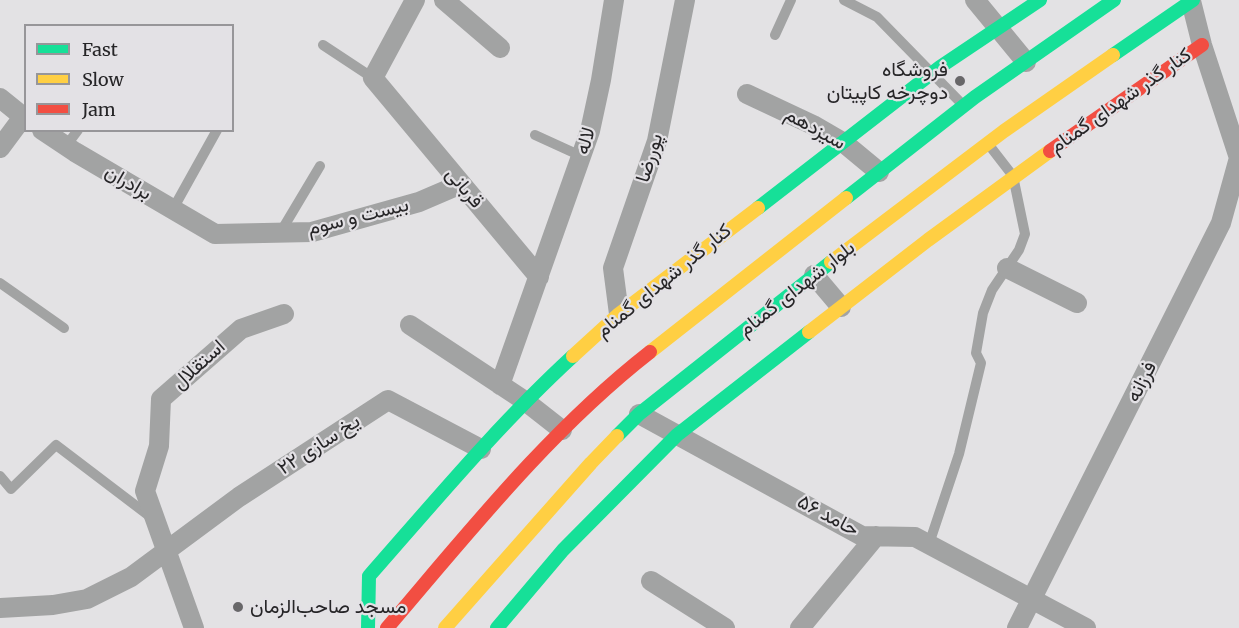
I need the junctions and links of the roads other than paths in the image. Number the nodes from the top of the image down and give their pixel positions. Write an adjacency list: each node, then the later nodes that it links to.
1 (415, 0): 18 (street)
2 (444, 0): 15 (street)
3 (614, 0): 31 (street, لاله)
4 (685, 0): 47 (street, پوررضا)
5 (791, 0): 12 (lane)
6 (844, 0): 17 (lane)
7 (975, 0): 11 (street)
8 (1040, 0): 11 (main road, کنار گذر شهدای گمنام)
9 (1114, 0): 16 (main road)
10 (1192, 1): 14 (street, فرزانه); 28 (main road, بلوار شهدای گمنام)
11 (997, 27): 16 (street); 17 (main road, کنار گذر شهدای گمنام)
12 (775, 35)
13 (323, 45): 18 (lane)
14 (1202, 45): 32 (street, فرزانه); 35 (main road, کنار گذر شهدای گمنام)
15 (500, 48)
16 (1026, 62): 21 (main road)
17 (933, 73): 21 (lane); 27 (main road, کنار گذر شهدای گمنام)
18 (373, 78): 36 (street, قربانی)
19 (747, 94): 27 (street, سیزدهم)
20 (0, 98): 22 (street)
21 (964, 106): 34 (main road)
22 (24, 118): 30 (street)
23 (45, 132): 29 (street, برادران)
24 (76, 132): 29 (lane)
25 (216, 132): 37 (lane)
26 (535, 135): 31 (lane)
27 (844, 143): 34 (street, سیزدهم); 47 (main road, کنار گذر شهدای گمنام)
28 (988, 143): 35 (lane); 41 (main road, بلوار شهدای گمنام)
29 (66, 146): 37 (street, برادران)
30 (0, 148)
31 (581, 156): 42 (street, لاله)
32 (1239, 158): 62 (street, فرزانه)
33 (320, 166): 38 (lane)
34 (879, 172): 53 (main road)
35 (1013, 176): 40 (lane); 45 (main road, کنار گذر شهدای گمنام)
36 (461, 184): 38 (street, بیست و سوم); 42 (street, قربانی)
37 (173, 209): 39 (street, برادران)
38 (280, 233): 39 (street, بیست و سوم)
39 (215, 234)
40 (1007, 268): 44 (street); 59 (lane)
41 (814, 275): 45 (street); 52 (main road, بلوار شهدای گمنام)
42 (539, 277): 50 (street)
43 (0, 283): 49 (lane)
44 (1077, 303)
45 (841, 307): 54 (main road, کنار گذر شهدای گمنام)
46 (284, 314): 57 (street, استقلال)
47 (619, 314): 51 (main road, کنار گذر شهدای گمنام)
48 (410, 325): 50 (street)
49 (64, 328)
50 (500, 385): 51 (street)
51 (525, 401): 53 (street); 55 (main road, کنار گذر شهدای گمنام)
52 (639, 414): 54 (street, حامد ۵۶); 67 (main road, بلوار شهدای گمنام)
53 (562, 430): 66 (main road)
54 (677, 435): 58 (street, حامد ۵۶); 68 (main road, کنار گذر شهدای گمنام)
55 (481, 448): 60 (street, یخ سازی ۲۲); 65 (main road, کنار گذر شهدای گمنام)
56 (0, 476): 57 (lane)
57 (155, 520): 60 (street, استقلال)
58 (876, 536): 59 (street, حامد ۵۶); 70 (street)
59 (929, 544): 62 (street, حامد ۵۶)
60 (166, 551): 63 (street); 64 (street, استقلال)
61 (651, 581): 69 (street)
62 (1033, 600): 71 (street, فرزانه); 72 (street, حامد ۵۶)
63 (0, 608)
64 (194, 628)
65 (368, 628)
66 (387, 628)
67 (445, 628)
68 (497, 628)
69 (725, 628)
70 (800, 628)
71 (1017, 628)
72 (1086, 628)

